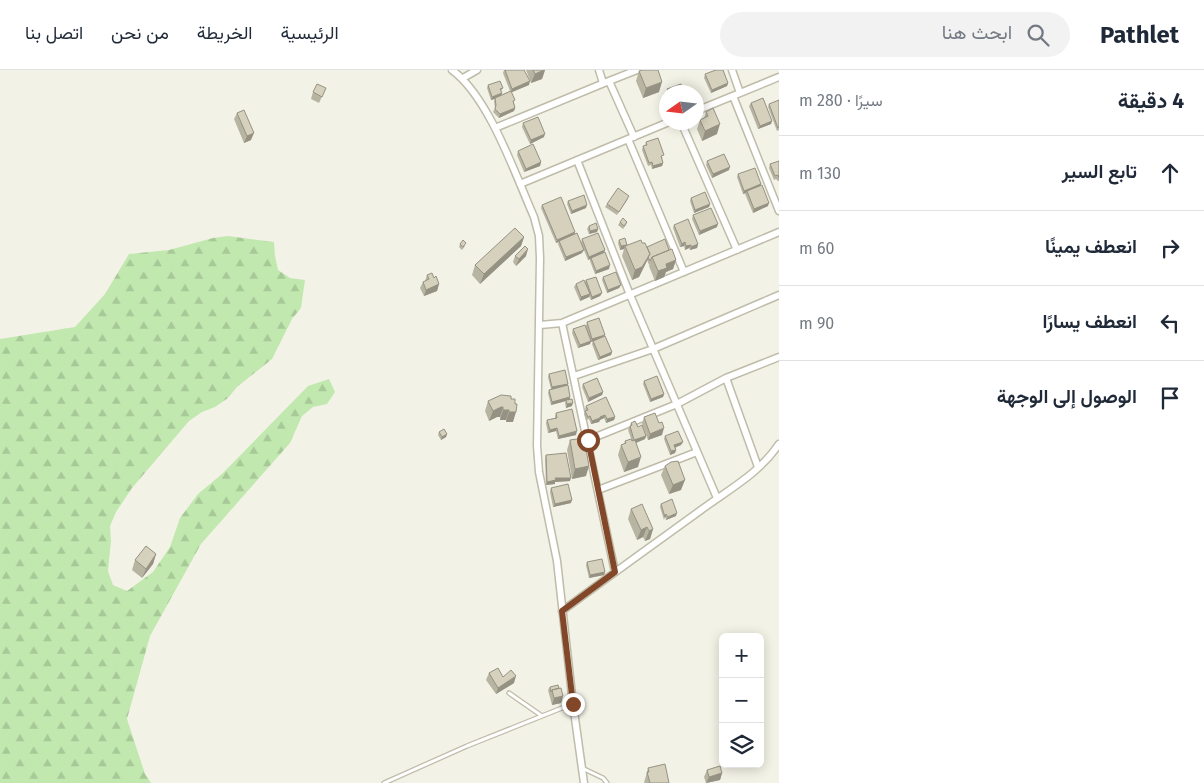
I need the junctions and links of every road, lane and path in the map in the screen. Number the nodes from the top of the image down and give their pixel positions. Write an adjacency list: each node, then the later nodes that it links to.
1 (452, 70): 7 (street)
2 (478, 70): 7 (street)
3 (599, 70): 8 (street)
4 (637, 70): 8 (street)
5 (732, 70): 9 (street)
6 (779, 77): 9 (street)
7 (462, 78): 13 (street)
8 (606, 82): 13 (street); 15 (street)
9 (740, 93): 10 (street)
10 (733, 96): 11 (street); 18 (street)
11 (704, 108)
12 (659, 126): 15 (street)
13 (495, 128): 17 (street)
14 (684, 130): 20 (street)
15 (631, 138): 16 (street); 21 (street)
16 (577, 160): 17 (street); 22 (street)
17 (520, 184): 25 (street)
18 (779, 212)
19 (779, 232): 20 (street)
20 (736, 250): 21 (street)
21 (684, 272): 22 (street)
22 (630, 295): 24 (street); 26 (street)
23 (779, 296): 26 (street)
24 (562, 323): 25 (street); 28 (street)
25 (540, 325): 38 (street)
26 (653, 348): 28 (street); 30 (street)
27 (779, 357): 29 (street)
28 (574, 376): 31 (street)
29 (726, 378): 30 (street); 34 (street)
30 (677, 404): 31 (street); 33 (street)
31 (588, 440): 35 (street)
32 (779, 444): 34 (street)
33 (697, 452): 35 (street); 36 (street)
34 (758, 468): 36 (street)
35 (598, 490): 37 (street)
36 (717, 498): 37 (street)
37 (615, 572): 38 (street)
38 (562, 611): 40 (street)
39 (509, 694): 41 (lane)
40 (573, 704): 41 (lane); 42 (street)
41 (542, 716): 43 (lane)
42 (582, 768): 44 (street); 45 (lane)
43 (384, 783)
44 (584, 783)
45 (607, 783)

